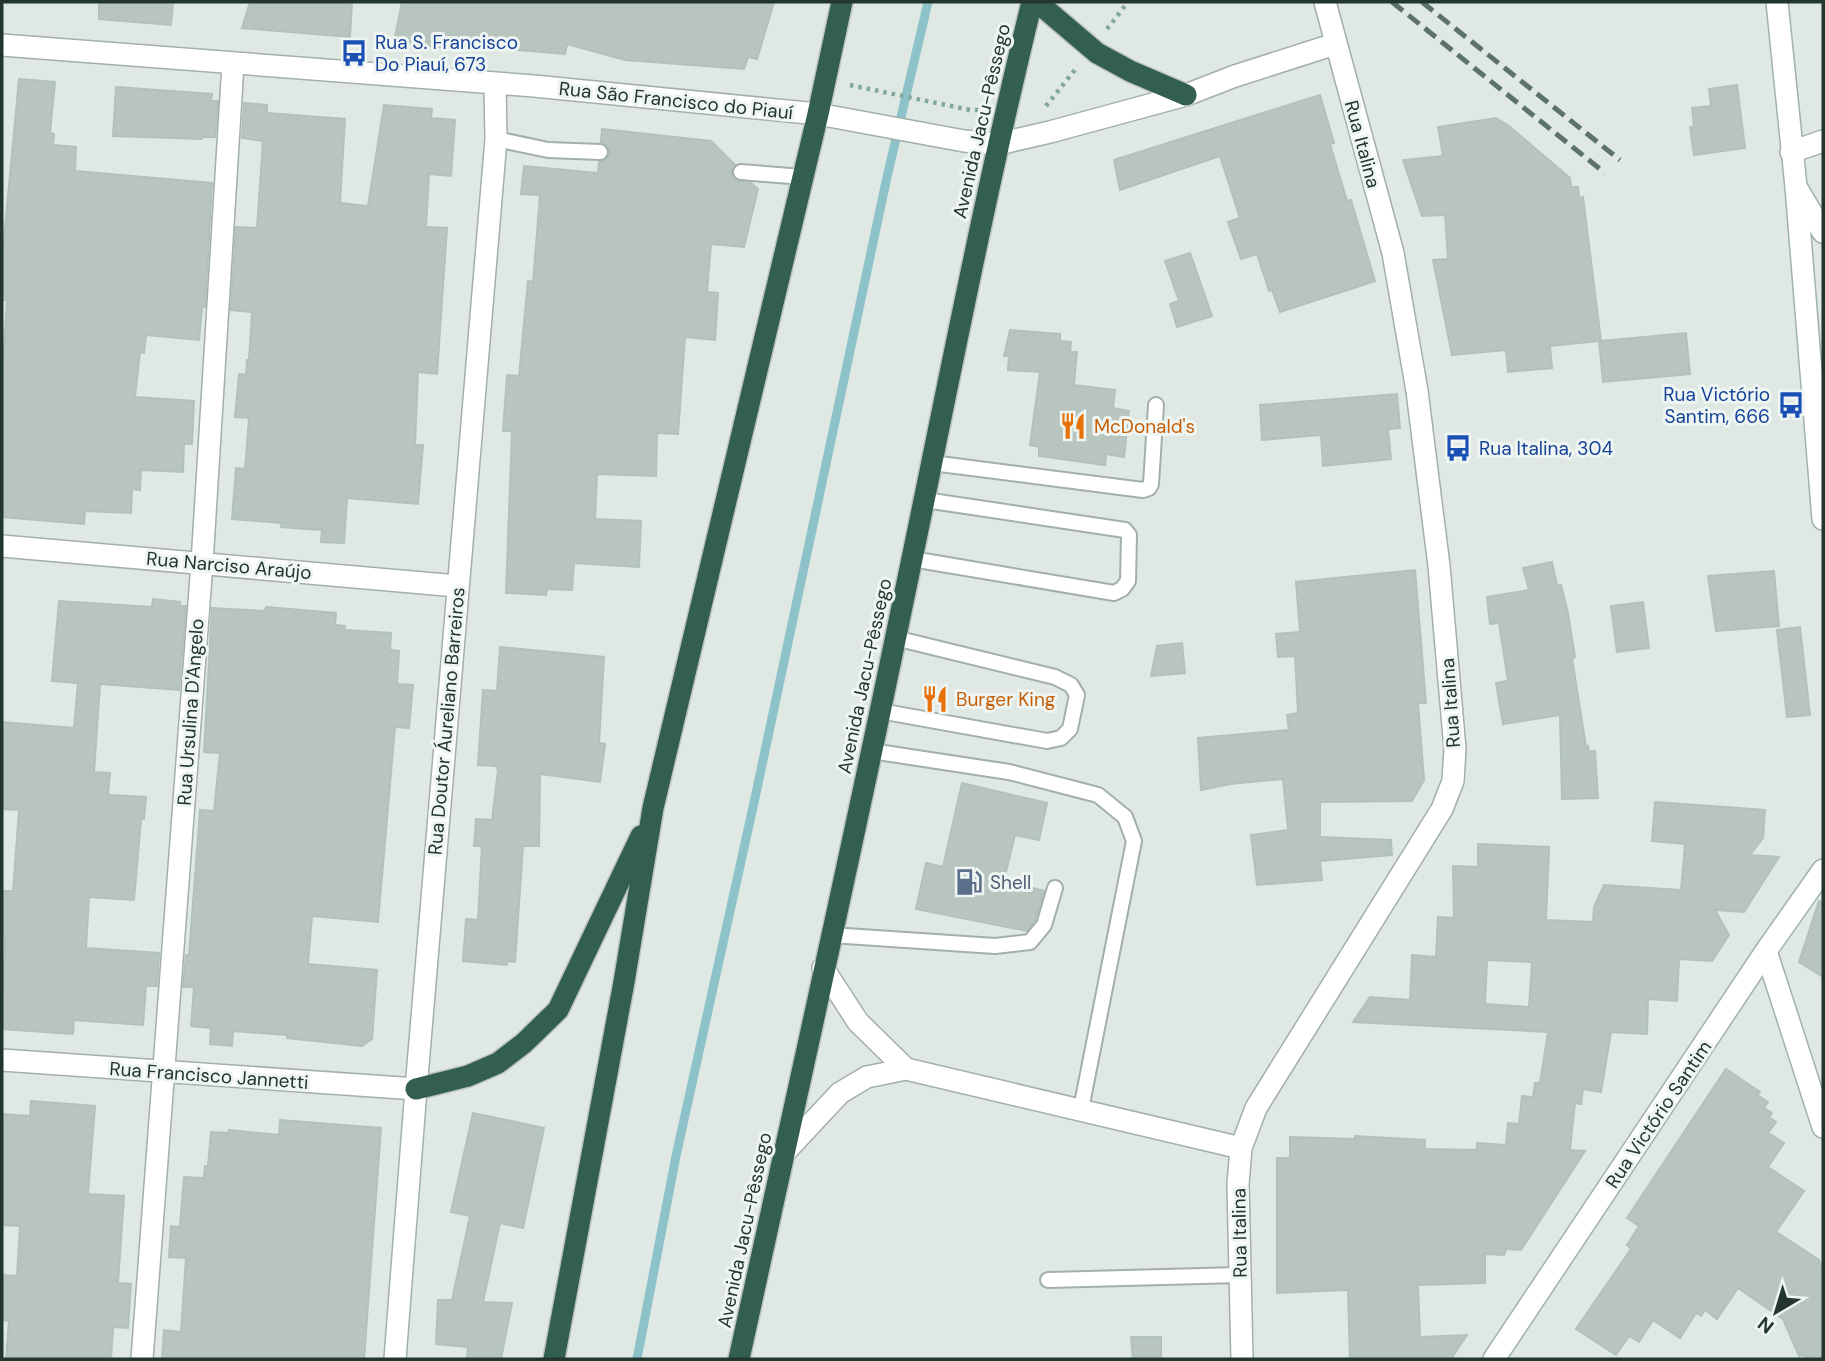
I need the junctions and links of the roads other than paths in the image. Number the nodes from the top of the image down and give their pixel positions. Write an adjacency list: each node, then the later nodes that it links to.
1 (842, 2): 10 (highway)
2 (1034, 2): 9 (highway); 13 (highway, Avenida Jacu-Pêssego)
3 (1325, 2): 5 (street, Rua Italina)
4 (1777, 2): 15 (street)
5 (1335, 44): 9 (street, Rua São Francisco do Piauí); 43 (street, Rua Italina)
6 (2, 45): 7 (street, Rua São Francisco do Piauí)
7 (233, 64): 8 (street, Rua São Francisco do Piauí); 26 (street, Rua Ursulina D'Angelo)
8 (495, 83): 10 (street, Rua São Francisco do Piauí); 11 (street, Rua Doutor Áureliano Barreiros)
9 (1186, 95): 13 (street, Rua São Francisco do Piauí)
10 (818, 114): 13 (street, Rua São Francisco do Piauí); 17 (highway)
11 (496, 139): 14 (lane); 27 (street, Rua Doutor Áureliano Barreiros)
12 (1823, 141): 15 (street)
13 (998, 144): 21 (highway, Avenida Jacu-Pêssego)
14 (600, 152)
15 (1791, 152): 18 (street)
16 (741, 172): 17 (lane)
17 (803, 177): 31 (highway)
18 (1796, 187): 19 (street); 23 (street)
19 (1823, 232)
20 (1156, 405): 21 (lane)
21 (932, 463): 22 (highway, Avenida Jacu-Pêssego)
22 (925, 500): 25 (highway, Avenida Jacu-Pêssego); 25 (lane)
23 (1823, 519)
24 (2, 546): 26 (street, Rua Narciso Araújo)
25 (912, 559): 28 (highway, Avenida Jacu-Pêssego)
26 (202, 562): 27 (street, Rua Narciso Araújo); 39 (street, Rua Ursulina D'Angelo)
27 (457, 586): 40 (street, Rua Doutor Áureliano Barreiros)
28 (895, 638): 29 (highway, Avenida Jacu-Pêssego); 29 (lane)
29 (880, 711): 30 (highway, Avenida Jacu-Pêssego)
30 (871, 751): 34 (highway, Avenida Jacu-Pêssego); 41 (lane)
31 (653, 808): 40 (highway); 49 (highway)
32 (1823, 870): 35 (street, Rua Victório Santim)
33 (1055, 888): 34 (lane)
34 (831, 934): 36 (highway, Avenida Jacu-Pêssego)
35 (1766, 951): 42 (street); 52 (street, Rua Victório Santim)
36 (823, 968): 38 (street); 44 (highway, Avenida Jacu-Pêssego)
37 (2, 1060): 39 (street, Rua Francisco Jannetti)
38 (906, 1069): 41 (street); 44 (street)
39 (162, 1072): 40 (street, Rua Francisco Jannetti); 47 (street, Rua Ursulina D'Angelo)
40 (416, 1089): 48 (street, Rua Doutor Áureliano Barreiros)
41 (1081, 1109): 43 (street)
42 (1823, 1127)
43 (1241, 1148): 45 (street, Rua Italina)
44 (783, 1154): 50 (highway, Avenida Jacu-Pêssego)
45 (1240, 1275): 46 (lane); 51 (street, Rua Italina)
46 (1048, 1280)
47 (142, 1359)
48 (395, 1359)
49 (554, 1359)
50 (739, 1359)
51 (1242, 1359)
52 (1494, 1359)

